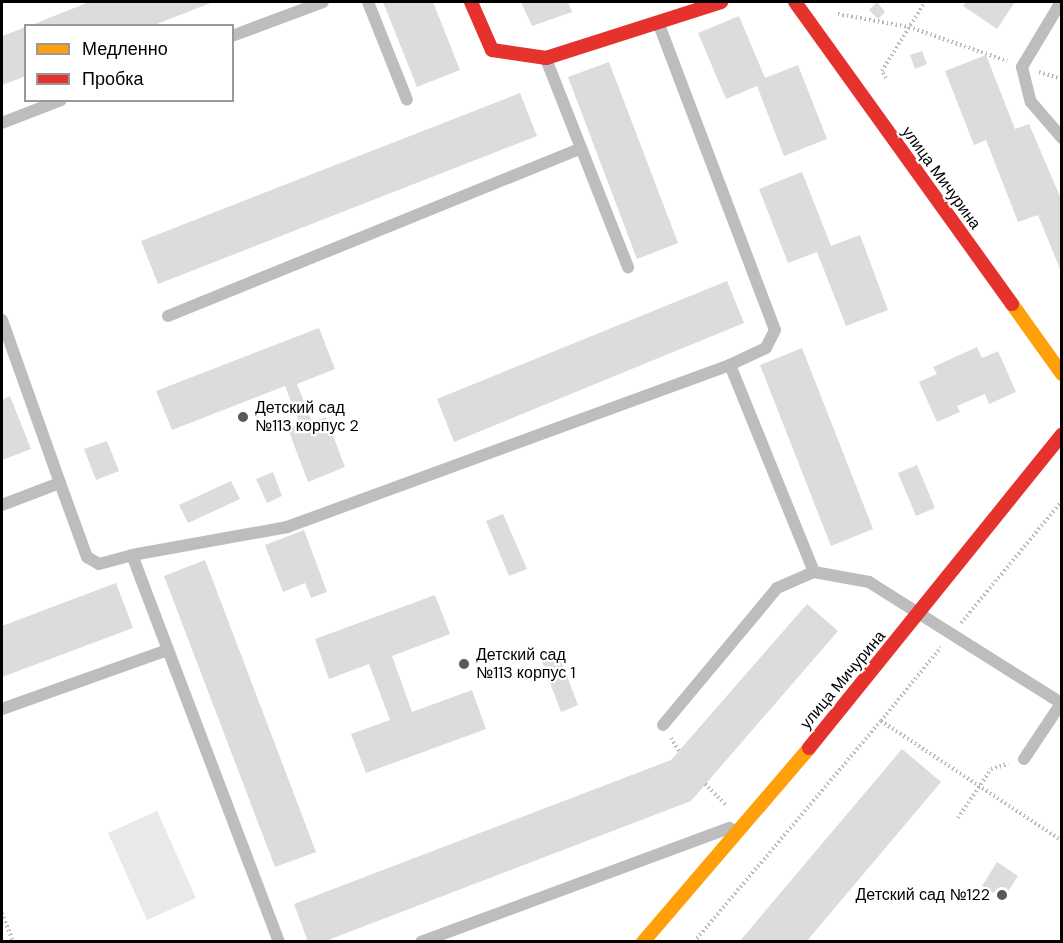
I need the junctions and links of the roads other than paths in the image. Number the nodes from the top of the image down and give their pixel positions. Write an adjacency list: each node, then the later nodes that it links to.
1 (323, 2): 8 (lane)
2 (368, 2): 10 (lane)
3 (471, 2): 9 (street)
4 (721, 2): 7 (street)
5 (795, 2): 19 (street, улица Мичурина)
6 (1061, 2): 13 (lane)
7 (657, 20): 9 (street); 18 (lane)
8 (234, 35)
9 (546, 58): 14 (lane)
10 (407, 100)
11 (56, 102): 12 (lane)
12 (2, 123)
13 (1062, 138)
14 (581, 148): 15 (lane); 16 (lane)
15 (628, 267)
16 (168, 316)
17 (2, 320): 23 (lane)
18 (730, 366): 25 (lane); 26 (lane)
19 (1062, 374)
20 (1062, 434): 21 (street, улица Мичурина)
21 (1050, 448): 22 (lane); 27 (street, улица Мичурина)
22 (1062, 457)
23 (60, 483): 24 (lane); 25 (lane)
24 (2, 505)
25 (132, 555): 28 (lane)
26 (814, 572): 27 (lane); 31 (lane)
27 (918, 614): 29 (lane); 33 (street, улица Мичурина)
28 (168, 650): 30 (lane); 34 (lane)
29 (1061, 702): 32 (lane)
30 (2, 709)
31 (663, 725)
32 (1024, 759)
33 (744, 823): 35 (lane); 36 (street, улица Мичурина)
34 (279, 942)
35 (421, 942)
36 (643, 942)

